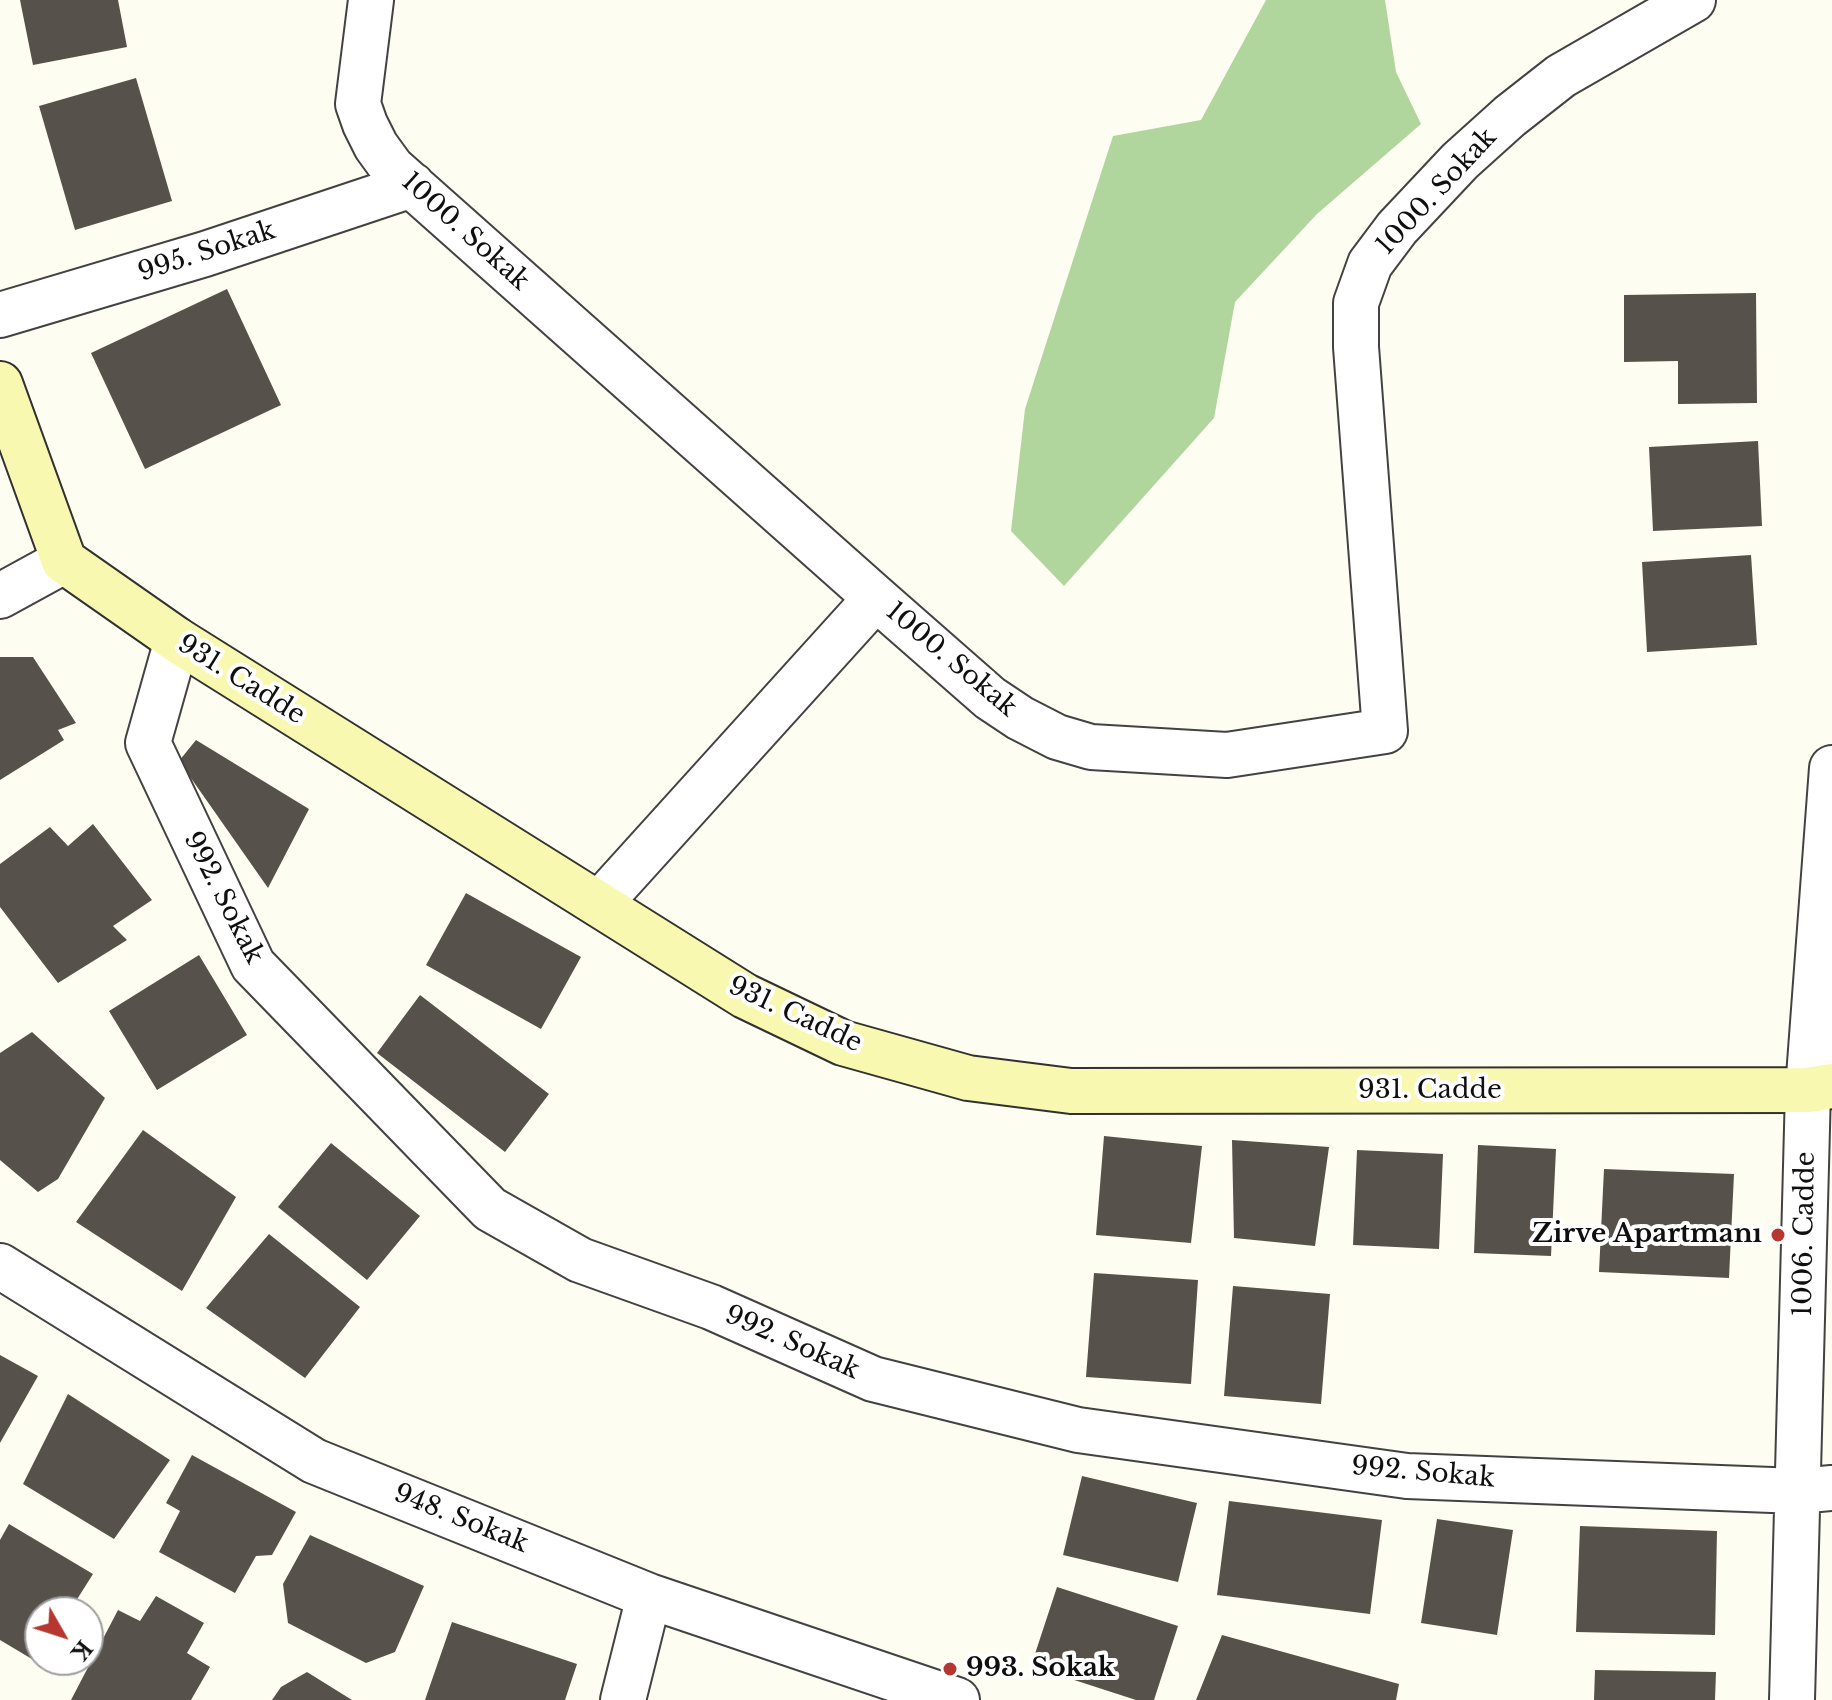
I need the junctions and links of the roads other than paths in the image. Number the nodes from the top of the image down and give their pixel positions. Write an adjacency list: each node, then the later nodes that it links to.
1 (371, 0): 3 (street, 1000. Sokak)
2 (1693, 0): 8 (street, 1000. Sokak)
3 (412, 185): 4 (street, 995. Sokak); 8 (street, 1000. Sokak)
4 (0, 315)
5 (0, 384): 6 (main road)
6 (64, 561): 7 (street); 9 (main road, 931. Cadde)
7 (0, 596)
8 (876, 598): 11 (street)
9 (177, 640): 11 (main road, 931. Cadde); 14 (street, 992. Sokak)
10 (1832, 768): 12 (street, 1006. Cadde)
11 (599, 904): 12 (main road, 931. Cadde)
12 (1820, 1088): 14 (street, 1006. Cadde)
13 (0, 1266): 15 (street, 948. Sokak)
14 (1815, 1490): 18 (street, 1006. Cadde)
15 (649, 1596): 16 (street); 17 (street, 948. Sokak)
16 (623, 1700)
17 (957, 1700)
18 (1792, 1700)

